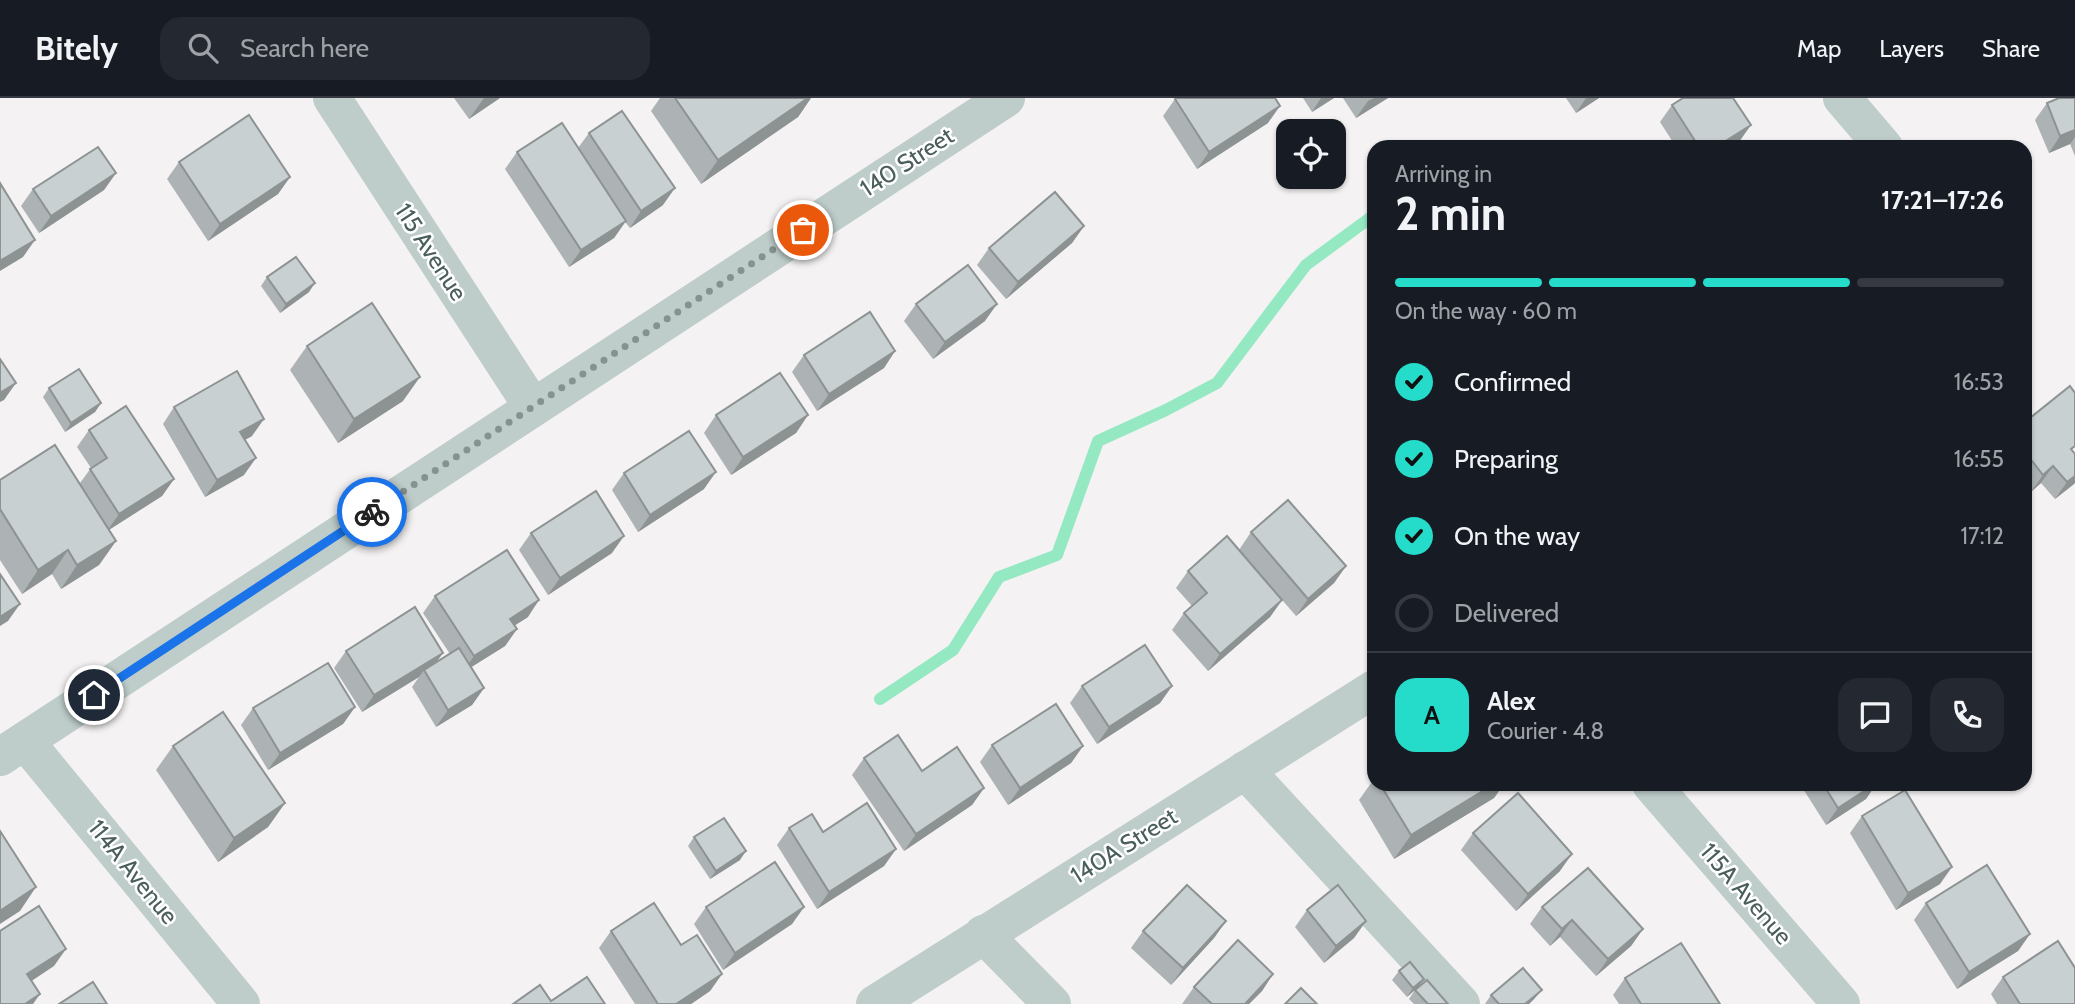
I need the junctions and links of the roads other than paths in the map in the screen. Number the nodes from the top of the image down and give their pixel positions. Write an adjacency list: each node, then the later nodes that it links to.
1 (332, 98): 5 (street, 115 Avenue)
2 (1006, 98): 5 (street, 140 Street)
3 (1842, 98): 4 (street)
4 (1878, 140)
5 (532, 406): 7 (street, 140 Street)
6 (1367, 693): 8 (street, 140A Street)
7 (12, 749): 11 (street, 114A Avenue)
8 (1245, 770): 10 (street, 140A Street); 14 (street)
9 (1657, 791): 15 (street, 115A Avenue)
10 (983, 934): 12 (street, 140A Street); 13 (street)
11 (242, 1004)
12 (875, 1004)
13 (1052, 1004)
14 (1461, 1004)
15 (1841, 1004)

